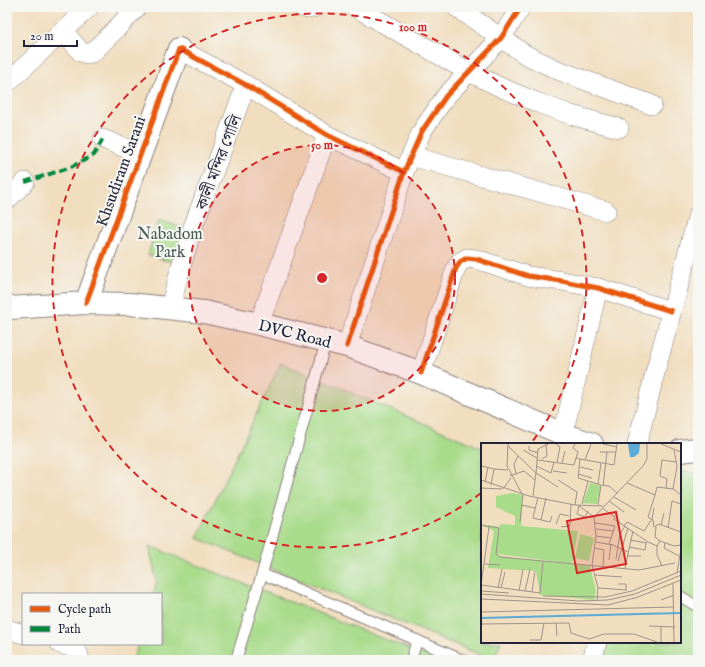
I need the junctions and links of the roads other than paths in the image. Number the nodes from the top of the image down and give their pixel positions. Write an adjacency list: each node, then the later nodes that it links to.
1 (89, 7): 8 (street)
2 (136, 7): 8 (street)
3 (302, 7): 4 (street)
4 (316, 7)
5 (355, 7): 11 (street)
6 (456, 7): 9 (street)
7 (521, 7): 9 (street)
8 (63, 31): 12 (street)
9 (501, 38): 11 (street); 14 (street)
10 (179, 49): 13 (street); 18 (main road, Khsudiram Sarani)
11 (469, 72): 15 (street); 19 (street)
12 (7, 83)
13 (246, 85): 16 (street); 27 (street, কালী মন্দির গোলি)
14 (652, 105)
15 (619, 128)
16 (327, 135): 19 (street); 29 (street)
17 (103, 139): 18 (street)
18 (140, 154): 25 (main road, Khsudiram Sarani)
19 (408, 164): 22 (street); 30 (street)
20 (25, 182): 21 (street)
21 (7, 200)
22 (606, 211)
23 (698, 215): 28 (street)
24 (598, 288): 28 (street); 31 (street); 32 (street)
25 (86, 303): 26 (main road, DVC Road); 27 (main road, DVC Road)
26 (8, 308)
27 (170, 308): 29 (main road, DVC Road)
28 (672, 311): 34 (street)
29 (259, 324): 30 (main road, DVC Road)
30 (336, 344): 31 (main road, DVC Road); 37 (lane)
31 (421, 373): 32 (main road, DVC Road)
32 (564, 434): 33 (main road, DVC Road)
33 (589, 443)
34 (637, 443)
35 (698, 449): 36 (main road)
36 (681, 451)
37 (262, 574): 42 (lane); 46 (lane)
38 (681, 597): 39 (lane)
39 (698, 607)
40 (7, 629): 41 (street)
41 (22, 634)
42 (417, 640): 47 (lane); 48 (lane)
43 (597, 643): 49 (street)
44 (64, 645): 45 (street)
45 (79, 660)
46 (236, 660)
47 (411, 660)
48 (463, 660)
49 (592, 660)

